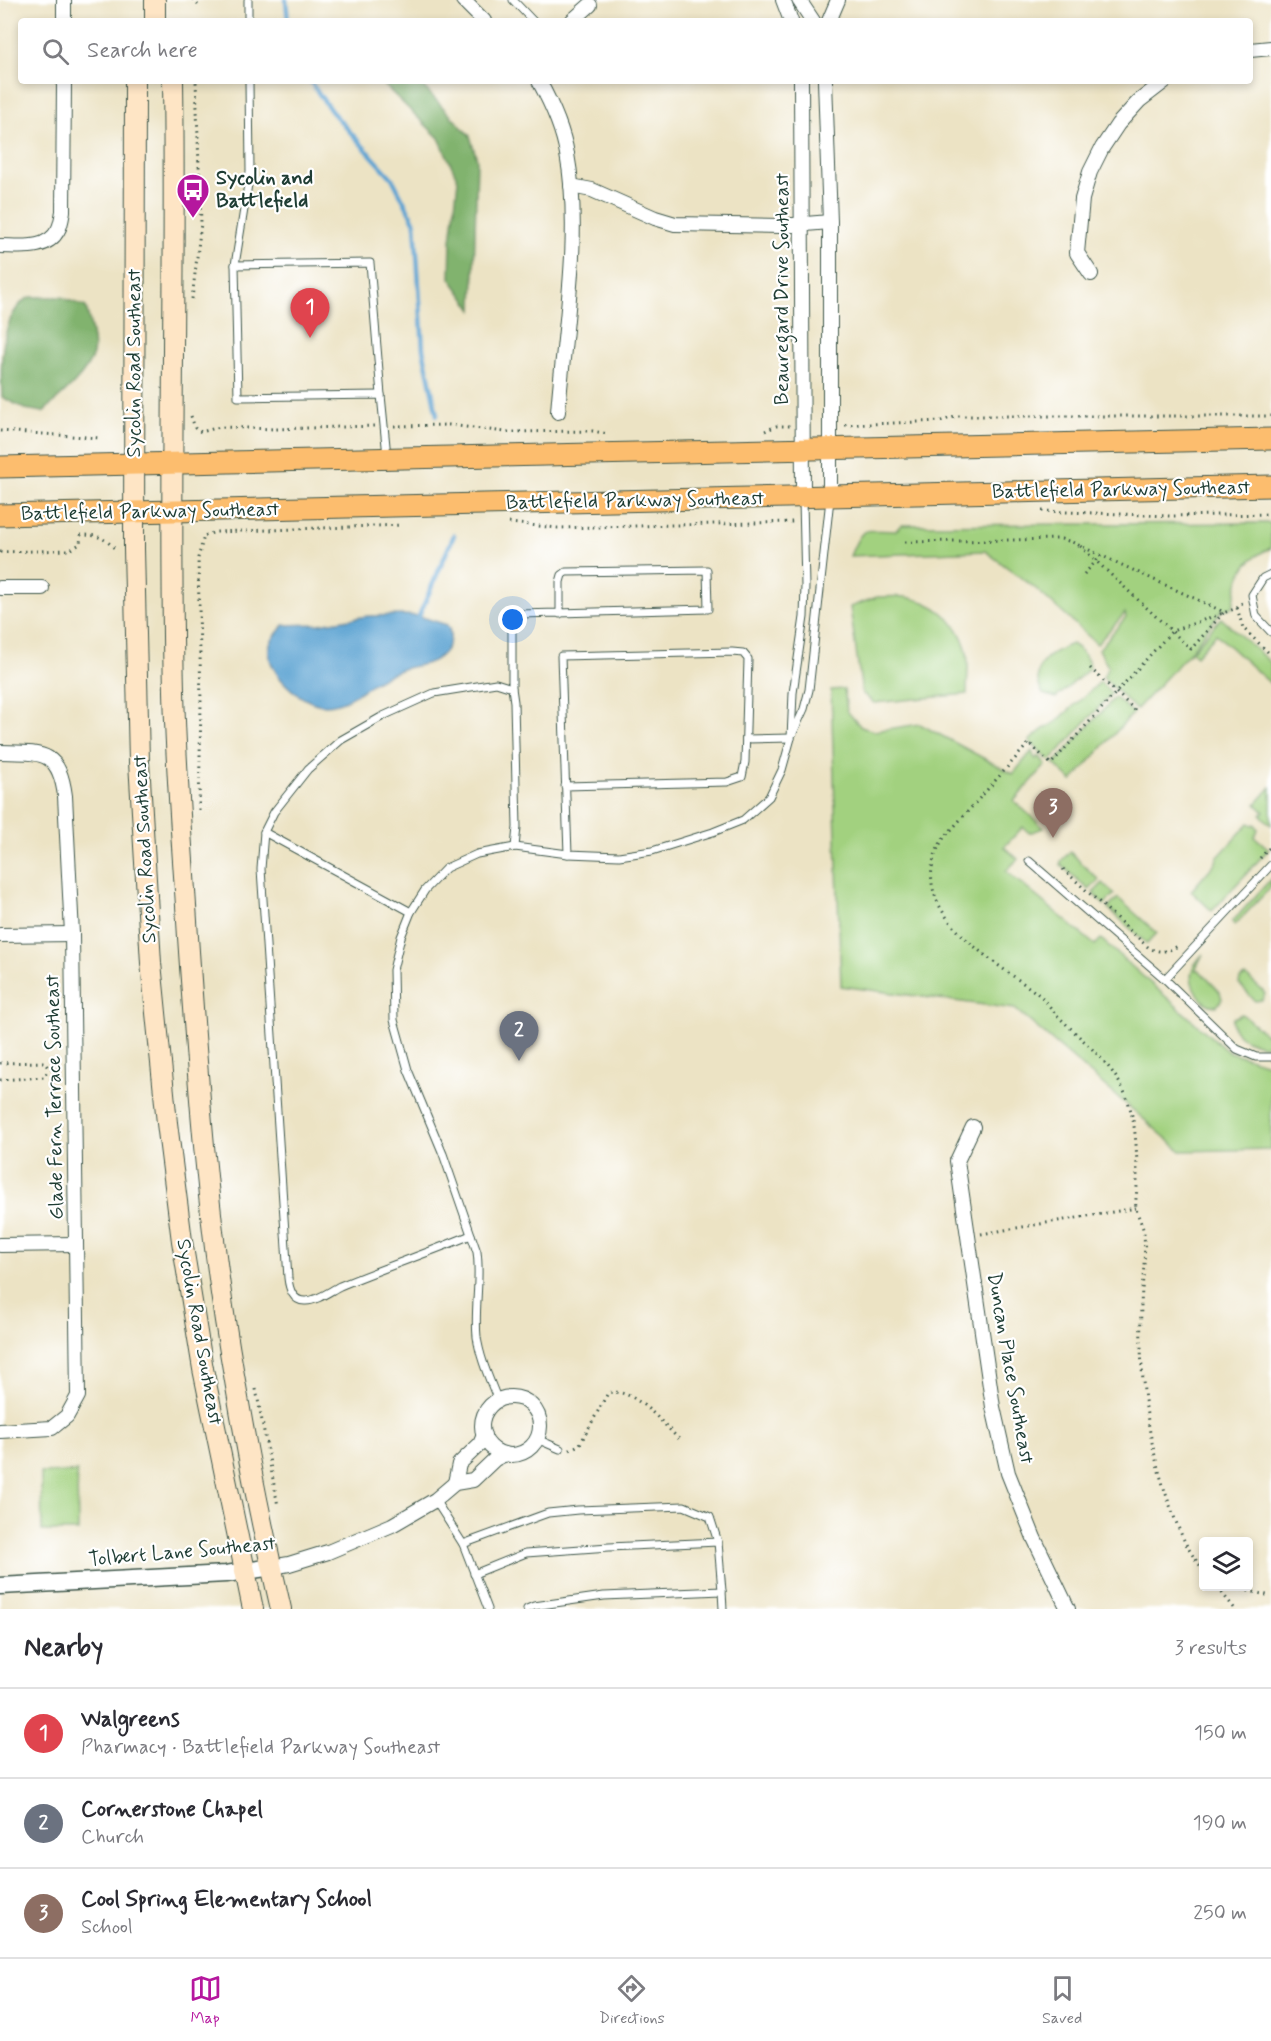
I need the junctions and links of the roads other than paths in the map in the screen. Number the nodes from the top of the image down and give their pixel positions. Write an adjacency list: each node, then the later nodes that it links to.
1 (64, 0): 9 (street)
2 (155, 0): 10 (main road)
3 (248, 0): 11 (lane)
4 (463, 0): 12 (street)
5 (513, 0): 13 (lane)
6 (838, 0): 17 (street)
7 (791, 2): 15 (street); 16 (street)
8 (590, 4): 14 (street)
9 (64, 18)
10 (155, 18)
11 (248, 18)
12 (481, 18)
13 (530, 18)
14 (575, 18)
15 (791, 18)
16 (810, 18)
17 (831, 18)
18 (1271, 48): 19 (street)
19 (1253, 50)
20 (64, 84): 31 (street)
21 (135, 84): 41 (main road, Sycolin Road Southeast)
22 (173, 84): 40 (main road, Sycolin Road Southeast)
23 (249, 84): 32 (lane)
24 (540, 84): 28 (street)
25 (801, 84): 30 (street, Beauregard Drive Southeast)
26 (825, 84): 29 (street)
27 (1161, 84): 33 (street)
28 (571, 186): 30 (street); 35 (street)
29 (830, 222): 30 (street); 38 (street)
30 (801, 225): 37 (street, Beauregard Drive Southeast)
31 (0, 246)
32 (235, 265): 34 (lane); 34 (lane)
33 (1091, 274)
34 (381, 395): 39 (lane)
35 (558, 412)
36 (1271, 439): 38 (main road)
37 (804, 449): 38 (main road); 39 (main road); 45 (street, Beauregard Drive Southeast)
38 (831, 449): 44 (street)
39 (387, 457): 40 (main road)
40 (173, 463): 41 (main road); 46 (main road, Sycolin Road Southeast)
41 (135, 464): 42 (main road); 47 (main road, Sycolin Road Southeast)
42 (0, 467)
43 (1271, 486): 44 (main road, Battlefield Parkway Southeast)
44 (831, 496): 45 (main road, Battlefield Parkway Southeast); 55 (lane)
45 (803, 497): 46 (main road, Battlefield Parkway Southeast); 55 (lane)
46 (172, 511): 47 (main road, Battlefield Parkway Southeast); 83 (main road, Sycolin Road Southeast)
47 (134, 513): 48 (main road, Battlefield Parkway Southeast); 84 (main road, Sycolin Road Southeast)
48 (0, 515)
49 (1271, 574): 53 (lane)
50 (0, 588): 51 (street)
51 (42, 588)
52 (560, 614): 52 (lane); 54 (lane)
53 (1271, 632)
54 (512, 688): 59 (lane); 60 (lane)
55 (790, 738): 56 (lane); 61 (lane)
56 (746, 739): 58 (lane); 58 (lane)
57 (0, 752): 65 (street, Glade Fern Terrace Southeast)
58 (565, 786): 61 (lane)
59 (264, 832): 64 (lane); 70 (lane)
60 (515, 847): 61 (lane); 64 (lane)
61 (568, 854)
62 (1029, 861): 67 (lane)
63 (1271, 865): 67 (lane)
64 (411, 912): 70 (lane)
65 (72, 934): 66 (street); 71 (street, Glade Fern Terrace Southeast)
66 (0, 935)
67 (1165, 979): 68 (lane)
68 (1271, 1057)
69 (973, 1126): 93 (street, Duncan Place Southeast)
70 (471, 1235): 73 (lane)
71 (76, 1244): 72 (street); 74 (street, Glade Fern Terrace Southeast)
72 (0, 1245)
73 (498, 1401): 75 (street); 76 (street)
74 (0, 1431)
75 (484, 1435): 78 (street); 79 (street, Tolbert Lane Southeast)
76 (537, 1439): 77 (lane); 78 (street)
77 (560, 1449)
78 (505, 1454): 79 (street, Tolbert Lane Southeast)
79 (455, 1483): 80 (street, Tolbert Lane Southeast)
80 (435, 1500): 82 (lane); 83 (street, Tolbert Lane Southeast)
81 (718, 1542): 82 (lane); 85 (lane); 87 (lane)
82 (463, 1544): 85 (lane)
83 (272, 1567): 84 (street, Tolbert Lane Southeast); 89 (main road, Sycolin Road Southeast)
84 (244, 1572): 86 (street, Tolbert Lane Southeast); 88 (main road, Sycolin Road Southeast)
85 (474, 1574): 90 (lane)
86 (0, 1586)
87 (722, 1591): 91 (lane); 92 (lane)
88 (253, 1609)
89 (281, 1609)
90 (488, 1609)
91 (526, 1609)
92 (723, 1609)
93 (1068, 1609)

